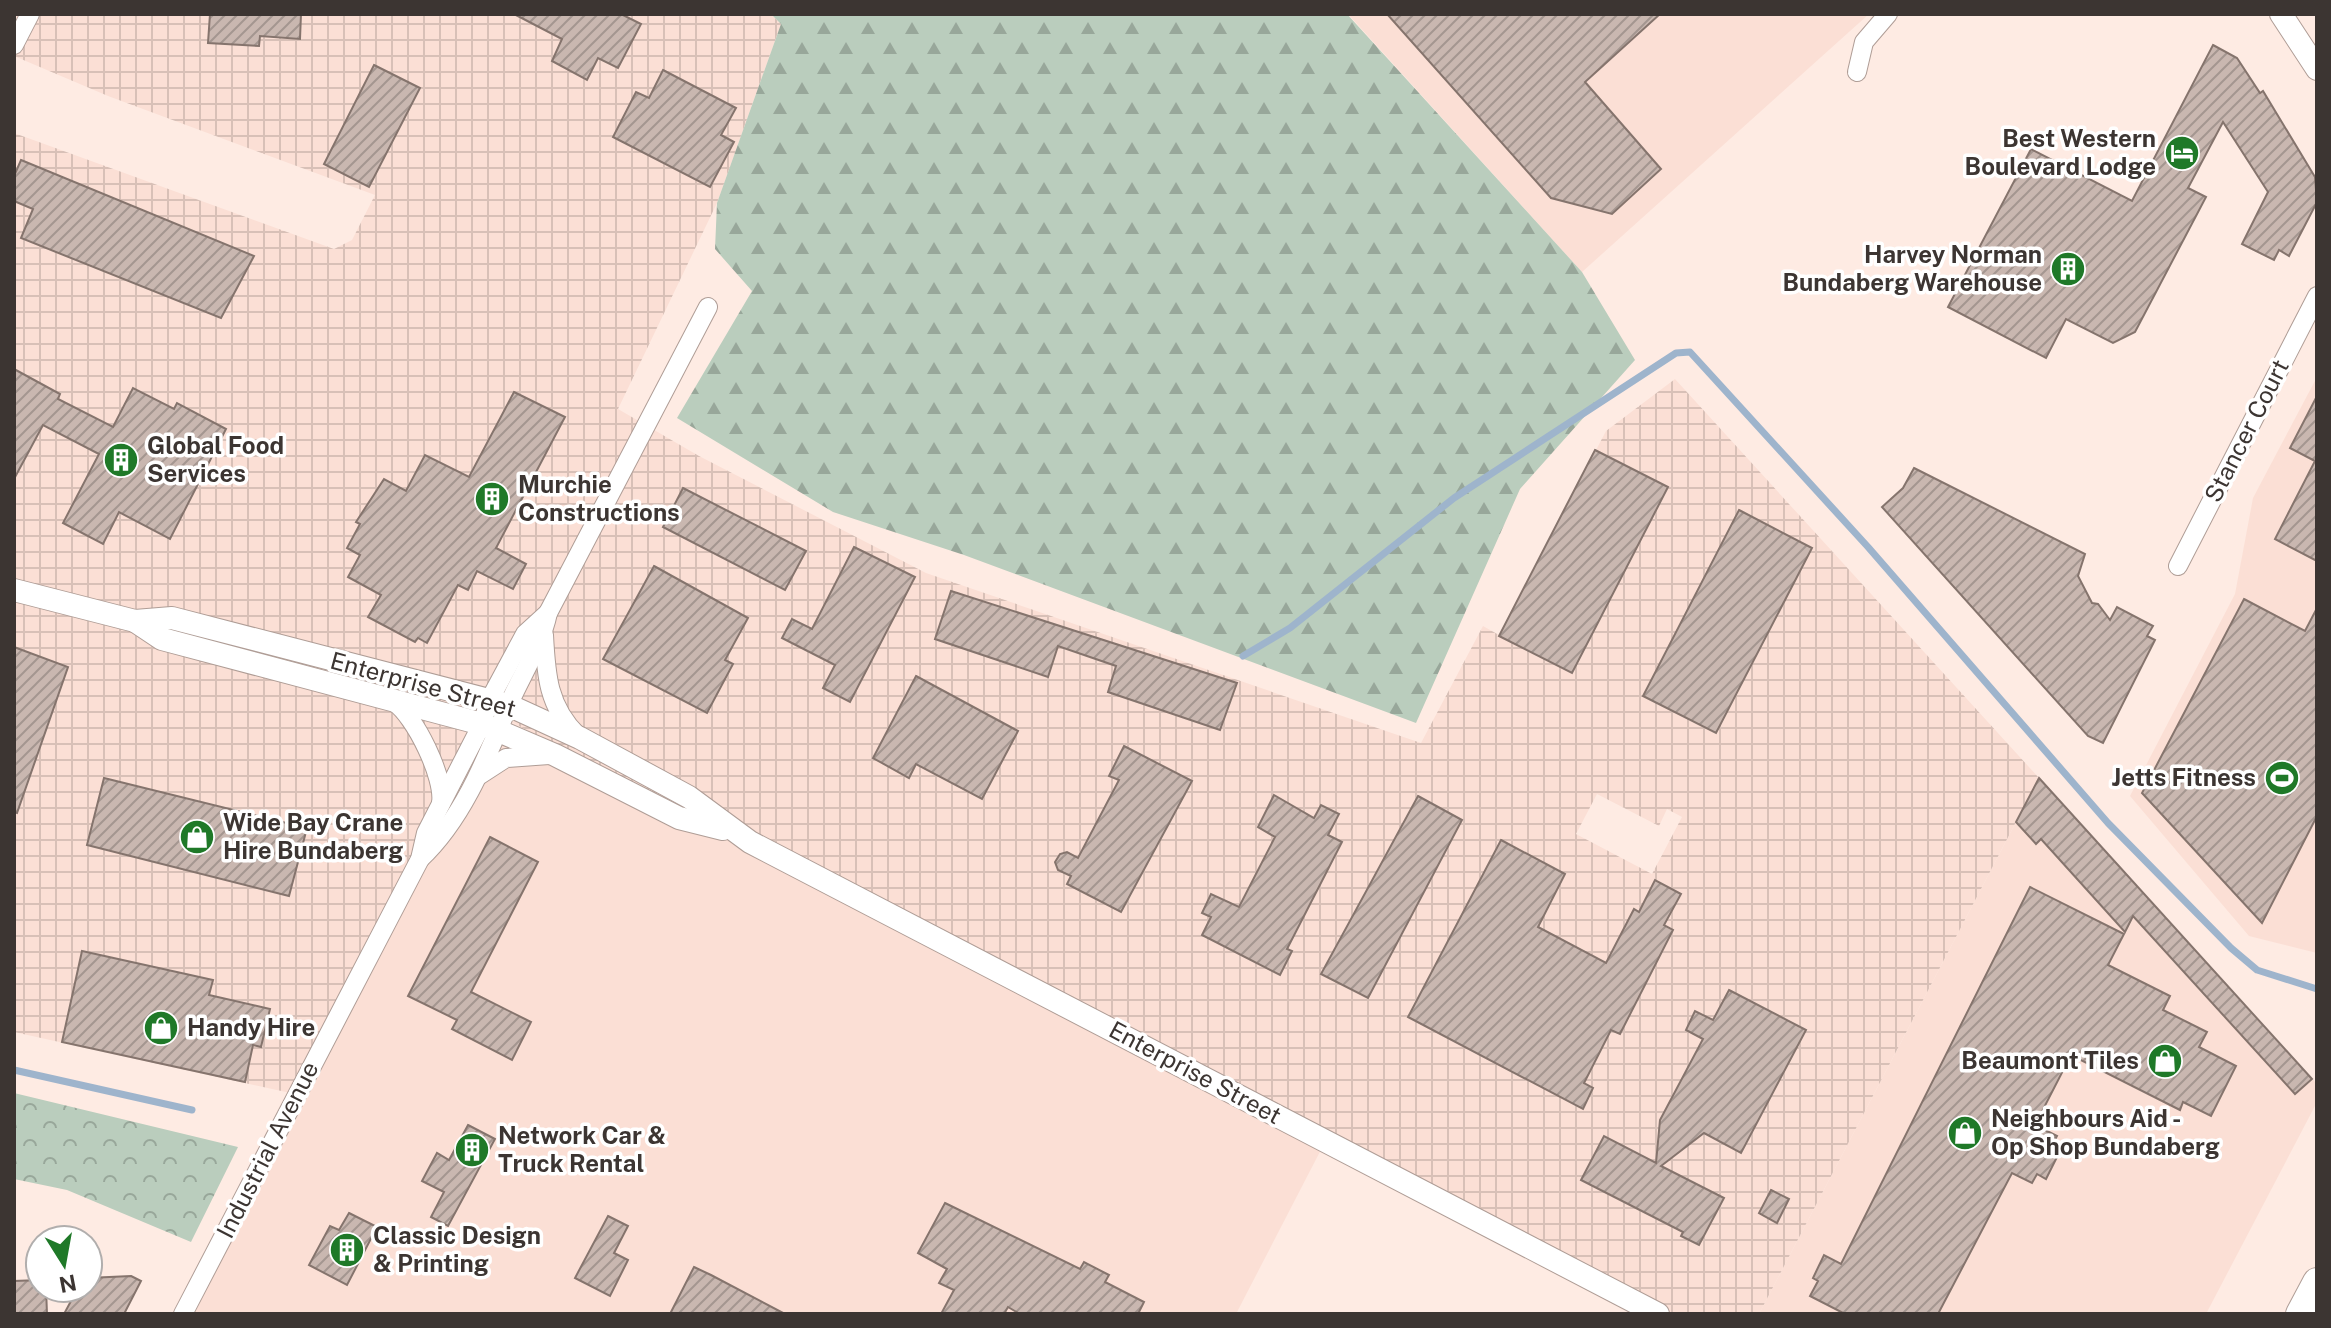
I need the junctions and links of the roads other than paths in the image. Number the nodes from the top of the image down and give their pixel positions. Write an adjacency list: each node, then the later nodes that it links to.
1 (30, 14): 4 (street)
2 (1888, 14): 6 (street)
3 (2281, 14): 5 (street)
4 (14, 45)
5 (2317, 69)
6 (1857, 72)
7 (2317, 296): 9 (street, Stancer Court)
8 (708, 307): 11 (street, Industrial Avenue)
9 (2178, 566)
10 (14, 590): 12 (street, Enterprise Street)
11 (548, 613): 13 (street, Industrial Avenue); 15 (street, Industrial Avenue)
12 (135, 621): 14 (street, Enterprise Street); 15 (street, Enterprise Street)
13 (544, 632): 15 (street, Industrial Avenue); 17 (street)
14 (394, 702): 16 (street, Enterprise Street); 20 (street)
15 (499, 703): 16 (street, Industrial Avenue); 17 (street, Enterprise Street)
16 (491, 728): 18 (street, Enterprise Street); 19 (street, Industrial Avenue); 20 (street, Industrial Avenue)
17 (580, 738): 21 (street, Enterprise Street)
18 (555, 755): 19 (street); 21 (street, Enterprise Street)
19 (471, 784): 22 (street, Industrial Avenue)
20 (441, 806): 22 (street, Industrial Avenue)
21 (732, 831): 25 (street, Enterprise Street)
22 (420, 859): 24 (street, Industrial Avenue)
23 (2317, 1282): 26 (highway)
24 (183, 1314)
25 (1658, 1314)
26 (2300, 1314)

